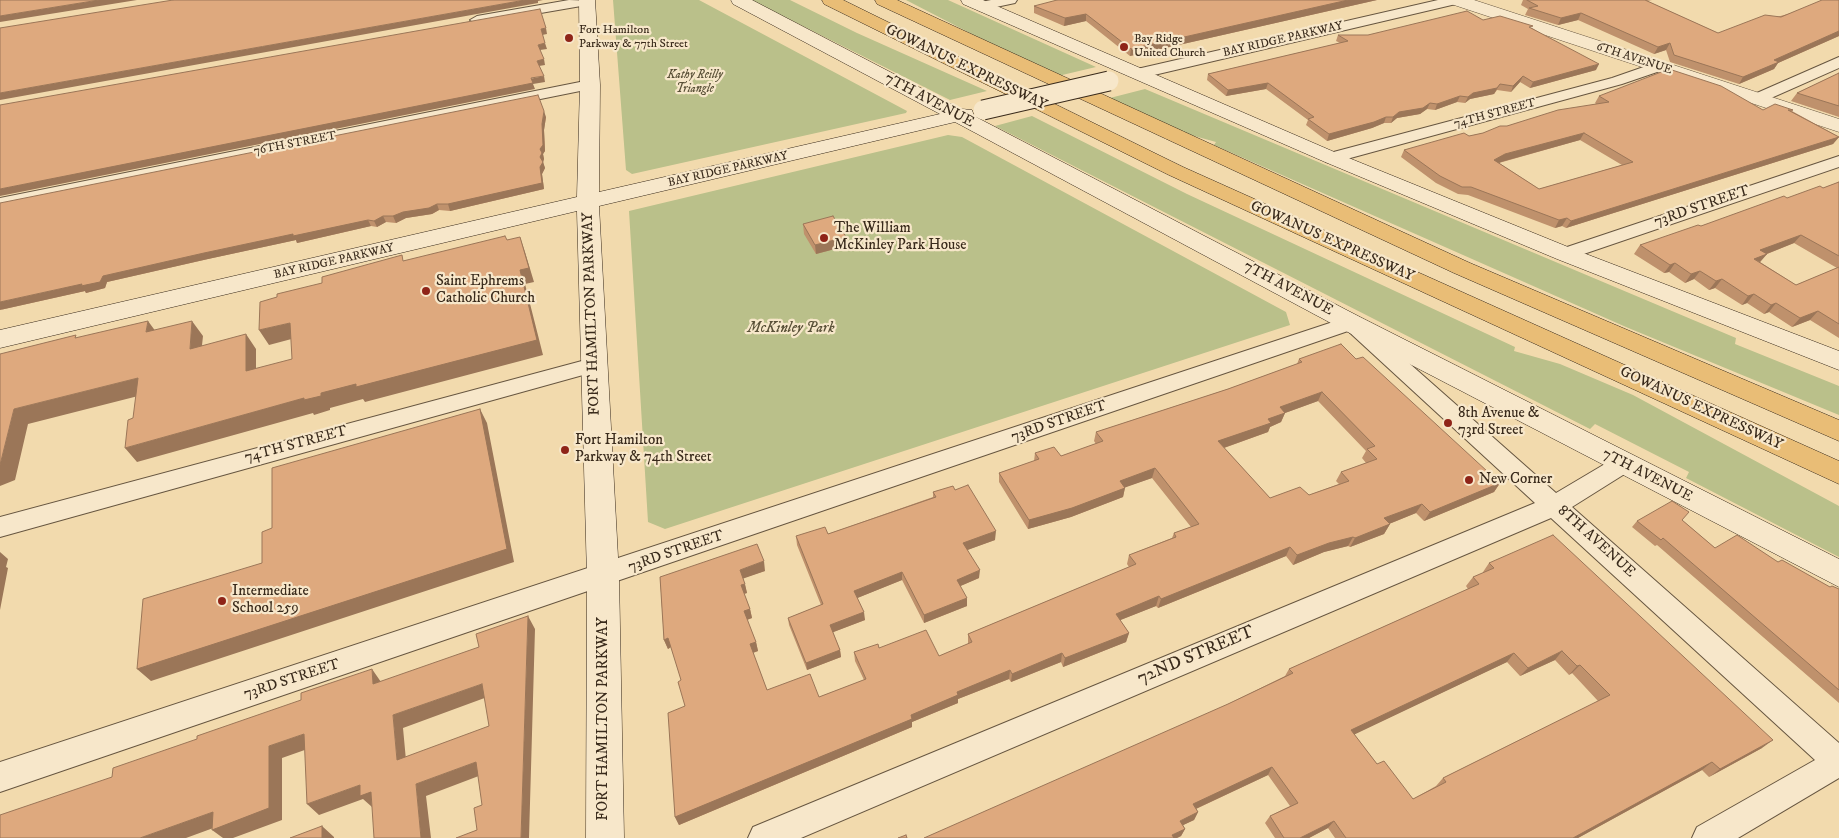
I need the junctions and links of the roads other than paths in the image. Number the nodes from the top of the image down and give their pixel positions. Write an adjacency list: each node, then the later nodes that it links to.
1 (587, 0): 8 (street); 12 (main road, FORT HAMILTON PARKWAY)
2 (740, 0): 14 (main road, 7TH AVENUE)
3 (883, 0): 26 (highway, GOWANUS EXPRESSWAY)
4 (1010, 0): 7 (street)
5 (1457, 0): 10 (main road, 6TH AVENUE); 11 (street, BAY RIDGE PARKWAY)
6 (839, 1): 18 (highway, GOWANUS EXPRESSWAY); 27 (highway)
7 (976, 3): 11 (main road)
8 (467, 22)
9 (1839, 62): 13 (street)
10 (1658, 67): 13 (main road, 6TH AVENUE); 16 (street, 74TH STREET)
11 (1137, 74): 14 (main road, BAY RIDGE PARKWAY, bridge); 16 (main road)
12 (590, 85): 19 (main road, FORT HAMILTON PARKWAY); 20 (street, 76TH STREET)
13 (1756, 99): 15 (main road, 6TH AVENUE)
14 (957, 116): 19 (main road, BAY RIDGE PARKWAY); 22 (main road, 7TH AVENUE)
15 (1839, 126)
16 (1332, 158): 21 (main road)
17 (1839, 161): 21 (street, 73RD STREET)
18 (1176, 171): 29 (highway, GOWANUS EXPRESSWAY); 30 (highway)
19 (588, 202): 23 (main road, BAY RIDGE PARKWAY); 25 (main road, FORT HAMILTON PARKWAY)
20 (0, 203)
21 (1566, 254): 24 (main road)
22 (1351, 323): 28 (main road, 7TH AVENUE); 31 (street, 8TH AVENUE); 34 (street, 73RD STREET)
23 (0, 339)
24 (1839, 361)
25 (593, 364): 32 (street, 74TH STREET); 34 (main road, FORT HAMILTON PARKWAY)
26 (1839, 431)
27 (1839, 458)
28 (1623, 464): 31 (street, 72ND STREET); 33 (main road, 7TH AVENUE)
29 (1839, 473)
30 (1839, 491)
31 (1556, 505): 35 (street, 8TH AVENUE); 38 (street, 72ND STREET)
32 (0, 527)
33 (1839, 574)
34 (603, 576): 36 (street, 73RD STREET); 37 (main road, FORT HAMILTON PARKWAY)
35 (1839, 762): 39 (street)
36 (0, 777)
37 (605, 838)
38 (764, 838)
39 (1708, 838)

